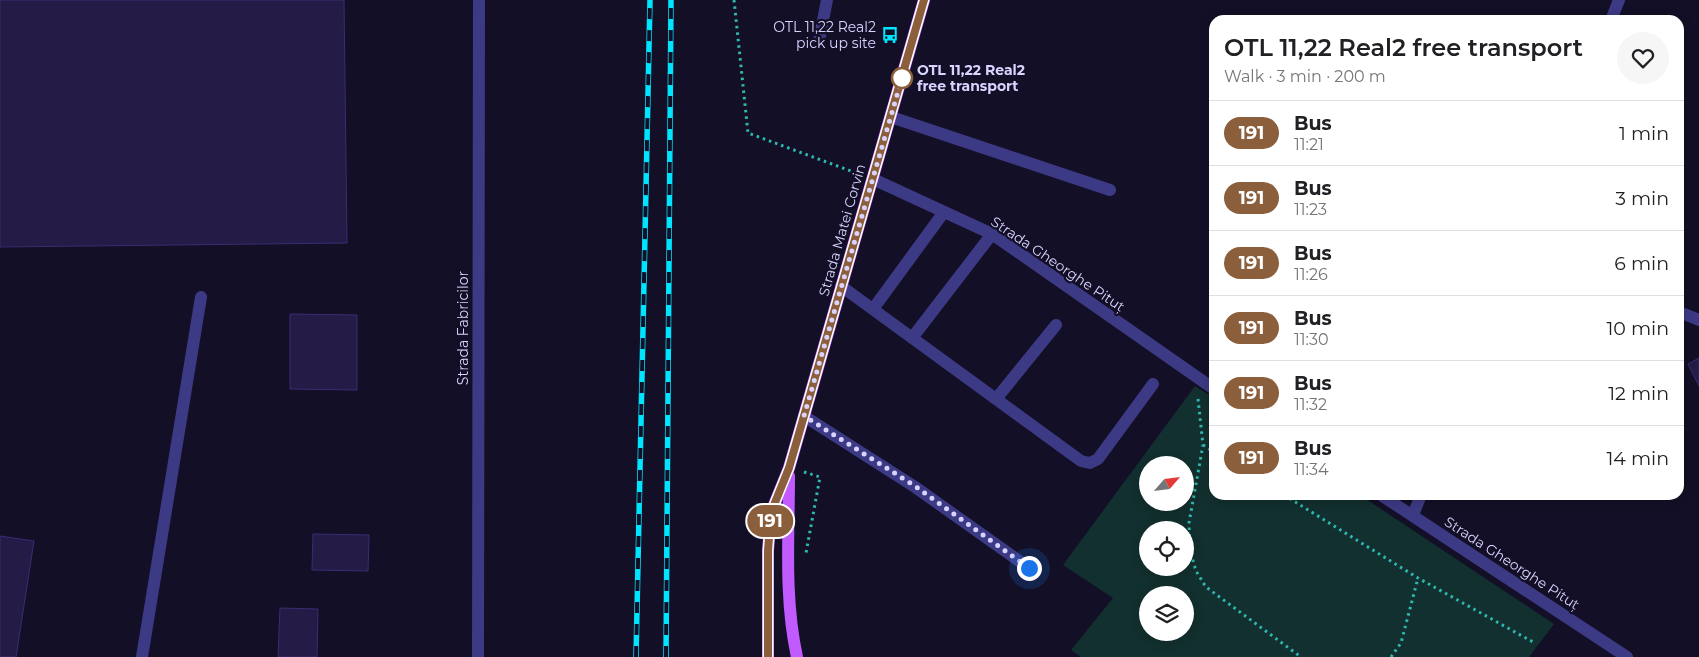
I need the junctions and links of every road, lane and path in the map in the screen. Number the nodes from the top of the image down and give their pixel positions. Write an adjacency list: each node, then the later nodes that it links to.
1 (479, 0): 37 (street, Strada Fabricilor)
2 (734, 0): 9 (path)
3 (827, 0): 7 (street)
4 (924, 0): 8 (main road, Strada Matei Corvin)
5 (1618, 0): 6 (street)
6 (1613, 15)
7 (819, 41)
8 (891, 117): 9 (main road, Strada Matei Corvin); 10 (street)
9 (873, 179): 11 (street, Strada Gheorghe Pituț); 13 (main road, Strada Matei Corvin)
10 (1110, 190)
11 (944, 212): 12 (street, Strada Gheorghe Pituț); 15 (street)
12 (992, 234): 19 (street); 20 (street, Strada Gheorghe Pituț)
13 (842, 286): 15 (street); 24 (main road, Strada Matei Corvin)
14 (201, 297): 36 (street)
15 (873, 309): 19 (street)
16 (1684, 314): 17 (street)
17 (1699, 320)
18 (1056, 325): 23 (street)
19 (912, 338): 23 (street)
20 (1197, 378): 22 (street, Strada Gheorghe Pituț); 25 (path)
21 (1153, 384): 23 (street)
22 (1209, 386)
23 (996, 399)
24 (804, 416): 27 (main road, Strada Matei Corvin); 33 (street)
25 (1203, 445): 26 (path); 40 (path)
26 (1209, 449)
27 (789, 468): 32 (path); 38 (main road, Strada Matei Corvin); 39 (main road, Strada Matei Corvin)
28 (1292, 500): 34 (path)
29 (1389, 500): 31 (street, Strada Gheorghe Pituț)
30 (1419, 500): 31 (street)
31 (1412, 515): 42 (street, Strada Gheorghe Pituț)
32 (806, 554)
33 (1029, 568)
34 (1418, 578): 35 (path); 41 (path)
35 (1533, 642)
36 (142, 657)
37 (478, 657)
38 (768, 657)
39 (796, 657)
40 (1301, 657)
41 (1391, 657)
42 (1627, 657)

